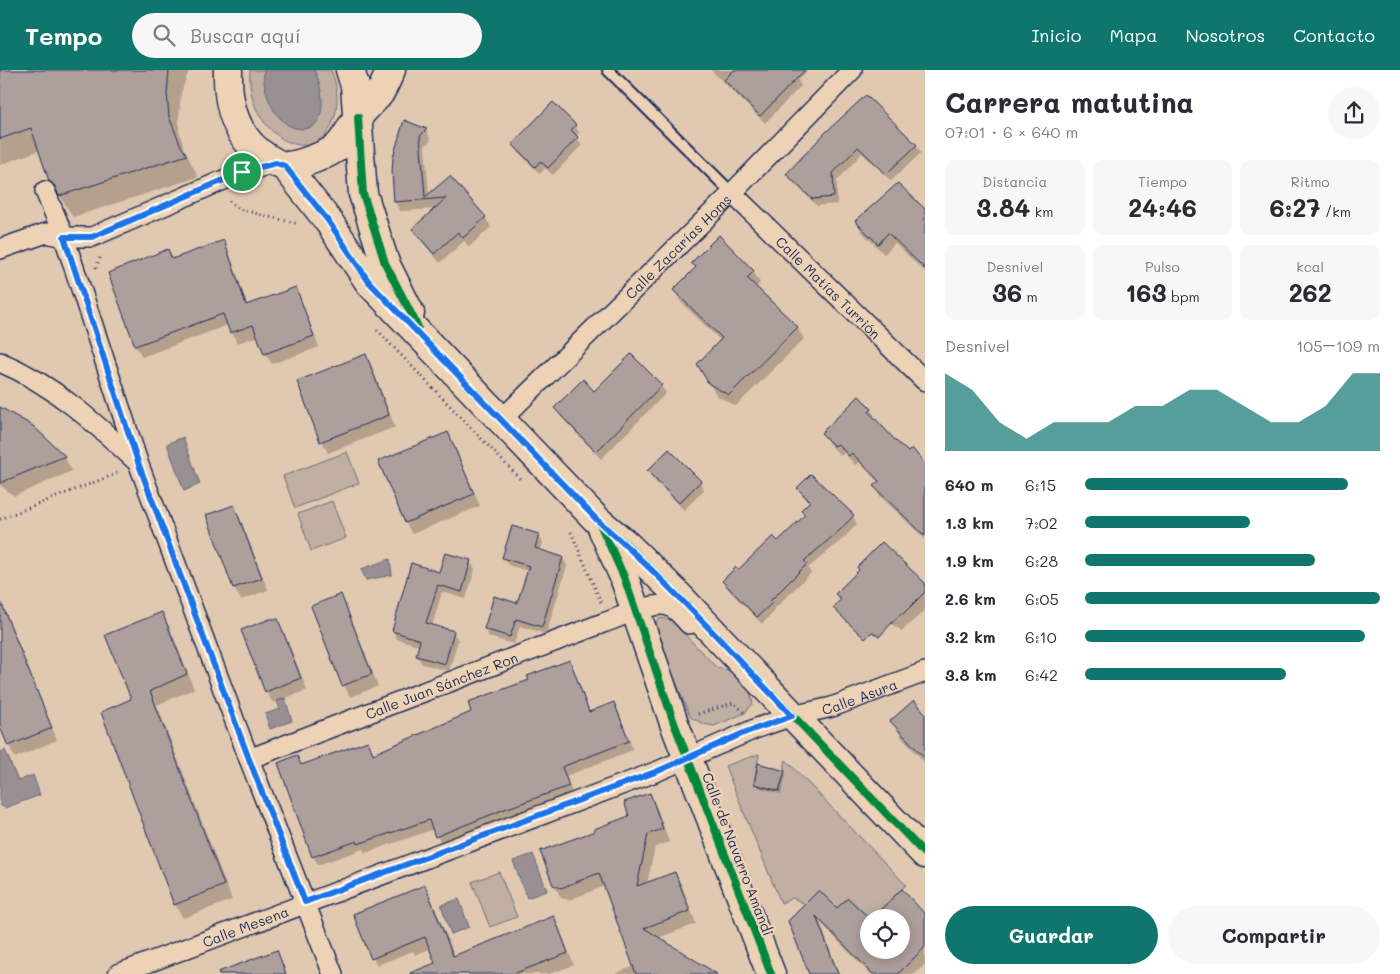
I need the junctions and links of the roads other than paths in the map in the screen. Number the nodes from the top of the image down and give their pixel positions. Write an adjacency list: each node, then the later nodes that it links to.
1 (228, 70): 7 (street)
2 (350, 70): 6 (street)
3 (391, 70): 6 (street)
4 (608, 70): 9 (lane)
5 (852, 70): 9 (street, Calle Zacarías Homs)
6 (358, 117): 7 (street); 12 (street)
7 (281, 165): 10 (street); 12 (street)
8 (45, 191): 10 (street)
9 (732, 193): 14 (street, Calle Matías Turrión); 15 (street, Calle Zacarías Homs)
10 (64, 237): 11 (street); 16 (street)
11 (0, 249)
12 (423, 338): 15 (street)
13 (0, 362): 16 (street)
14 (925, 381)
15 (501, 420): 17 (street)
16 (139, 465): 23 (street)
17 (597, 520): 18 (street, Calle de Navarro Amandi); 19 (street)
18 (636, 612): 19 (street, Calle Juan Sánchez Ron); 22 (street, Calle de Navarro Amandi); 23 (street, Calle Juan Sánchez Ron)
19 (732, 654): 21 (street)
20 (925, 672): 21 (street, Calle Asura)
21 (792, 716): 22 (street, Calle Mesena); 24 (street)
22 (688, 757): 25 (street, Calle Mesena); 28 (street, Calle de Navarro Amandi)
23 (249, 759): 25 (street)
24 (925, 854)
25 (305, 902): 26 (street, Calle Mesena); 27 (street)
26 (118, 974)
27 (333, 974)
28 (771, 974)

